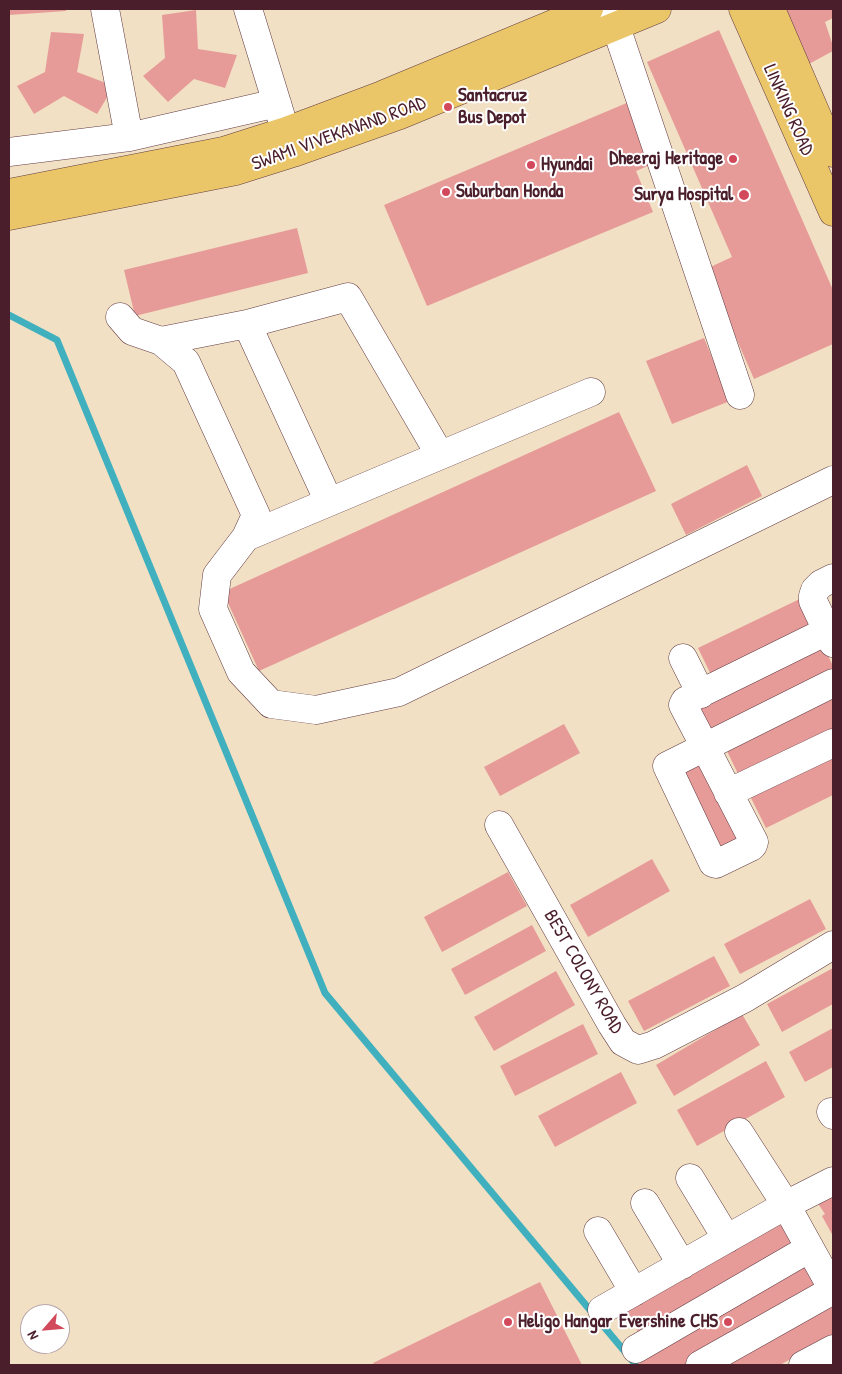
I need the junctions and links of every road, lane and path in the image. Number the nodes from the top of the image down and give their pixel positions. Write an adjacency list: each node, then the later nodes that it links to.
1 (105, 9): 10 (street)
2 (248, 9): 9 (street)
3 (589, 9): 8 (main road, SWAMI VIVEKANAND ROAD)
4 (657, 9): 7 (main road, SWAMI VIVEKANAND ROAD)
5 (743, 9): 16 (main road, LINKING ROAD)
6 (771, 9): 13 (main road, LINKING ROAD)
7 (612, 17): 8 (main road, SWAMI VIVEKANAND ROAD); 22 (street)
8 (522, 50): 11 (main road, SWAMI VIVEKANAND ROAD)
9 (277, 103): 10 (street); 11 (street)
10 (129, 137): 12 (street)
11 (289, 142): 15 (main road, SWAMI VIVEKANAND ROAD)
12 (9, 152)
13 (833, 153)
14 (9, 193): 15 (main road, SWAMI VIVEKANAND ROAD)
15 (67, 193): 17 (main road, SWAMI VIVEKANAND ROAD)
16 (833, 212)
17 (9, 216)
18 (120, 317): 20 (street)
19 (247, 324): 20 (street); 23 (street); 25 (street)
20 (161, 341): 26 (street)
21 (591, 392): 23 (street)
22 (740, 395)
23 (440, 456): 25 (street)
24 (833, 480): 26 (street)
25 (329, 502): 26 (street)
26 (246, 538)
27 (833, 578): 29 (street)
28 (833, 596): 29 (street)
29 (831, 632): 32 (street)
30 (683, 658): 32 (street)
31 (833, 684): 34 (street)
32 (701, 694): 34 (street)
33 (833, 743): 35 (street)
34 (705, 746): 35 (street); 35 (street)
35 (728, 793)
36 (499, 825): 37 (street, BEST COLONY ROAD)
37 (833, 945)
38 (739, 1132): 42 (street)
39 (690, 1178): 44 (street)
40 (833, 1181): 42 (street)
41 (645, 1203): 46 (street)
42 (786, 1205): 44 (street); 45 (street)
43 (598, 1231): 48 (street)
44 (727, 1239): 46 (street)
45 (810, 1248): 47 (street); 50 (street)
46 (682, 1265): 48 (street)
47 (833, 1290): 52 (street)
48 (634, 1292): 49 (street)
49 (602, 1310)
50 (636, 1349)
51 (833, 1349): 53 (street)
52 (700, 1365)
53 (803, 1365)

